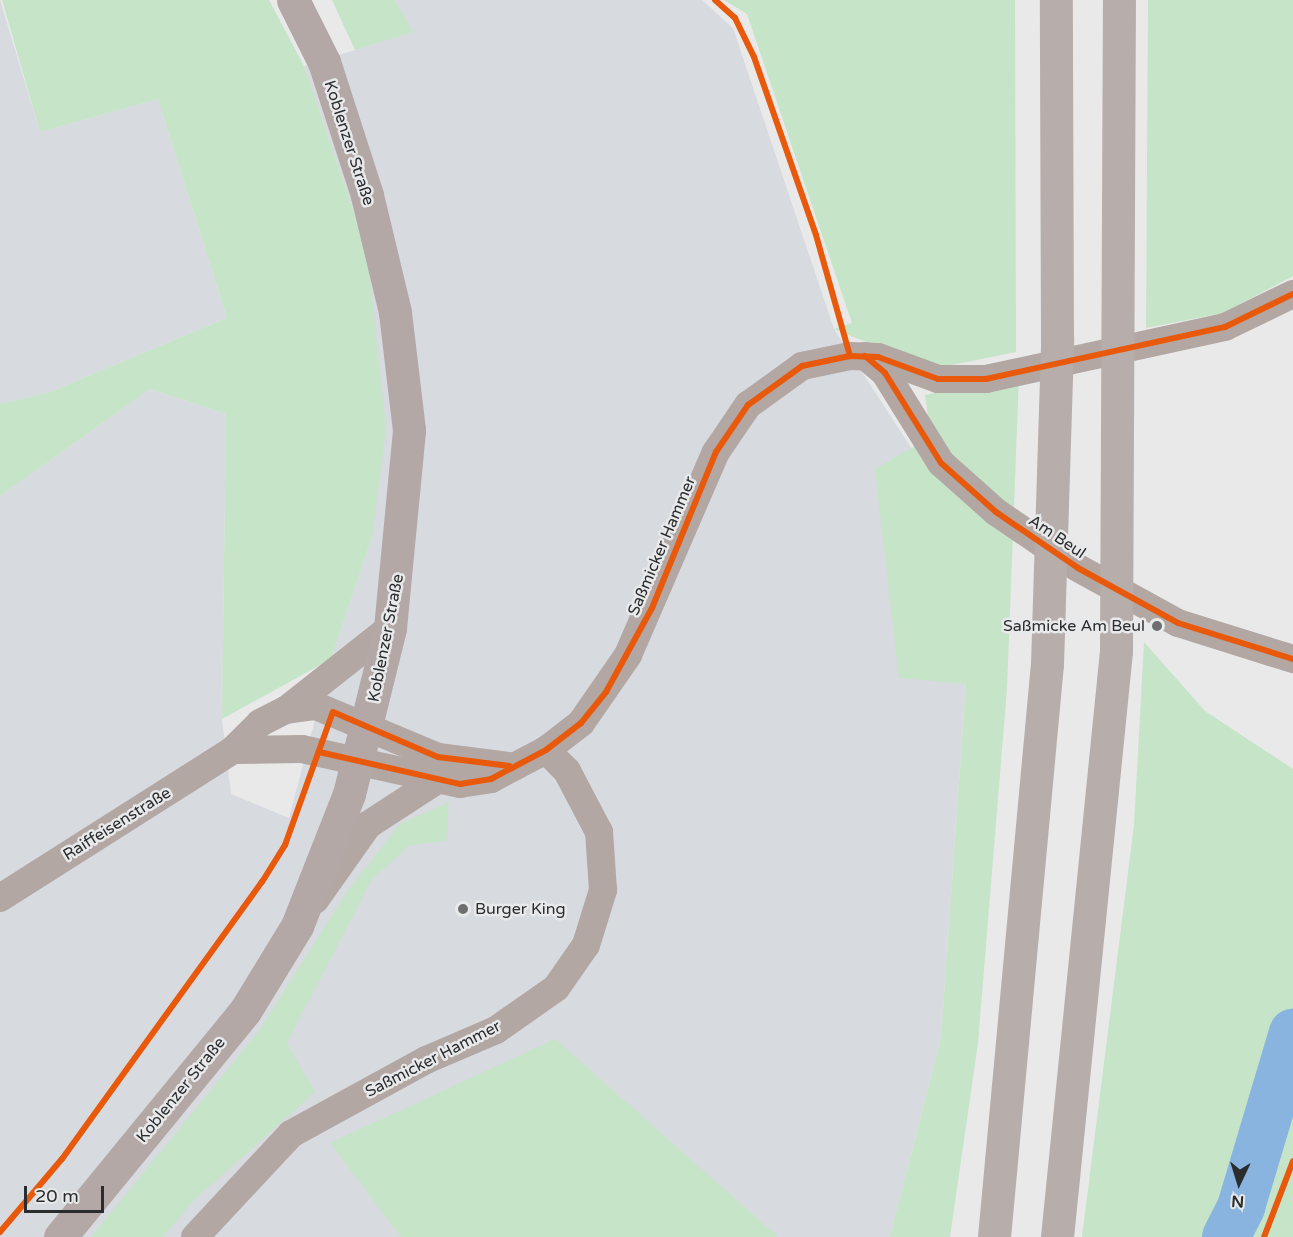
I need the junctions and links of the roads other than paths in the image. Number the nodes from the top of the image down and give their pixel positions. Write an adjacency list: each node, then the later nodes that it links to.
1 (293, 0): 6 (main road, Koblenzer Straße)
2 (1056, 0): 18 (highway, bridge)
3 (1119, 0): 19 (highway, bridge)
4 (1293, 294): 5 (street)
5 (857, 356): 7 (street, Am Beul); 11 (street, Saßmicker Hammer)
6 (390, 628): 8 (street, Raiffeisenstraße); 9 (main road, Koblenzer Straße)
7 (1293, 658)
8 (286, 710): 9 (street, Raiffeisenstraße); 10 (street, Raiffeisenstraße)
9 (364, 742): 10 (street, Raiffeisenstraße); 12 (street); 13 (street, Saßmicker Hammer); 15 (main road, Koblenzer Straße)
10 (233, 750): 14 (street, Raiffeisenstraße)
11 (546, 750): 12 (street, Saßmicker Hammer); 17 (street, Saßmicker Hammer)
12 (509, 766): 13 (street, Saßmicker Hammer)
13 (437, 780): 15 (street)
14 (0, 898)
15 (297, 927): 16 (main road, Koblenzer Straße)
16 (60, 1237)
17 (195, 1237)
18 (994, 1237)
19 (1057, 1237)

